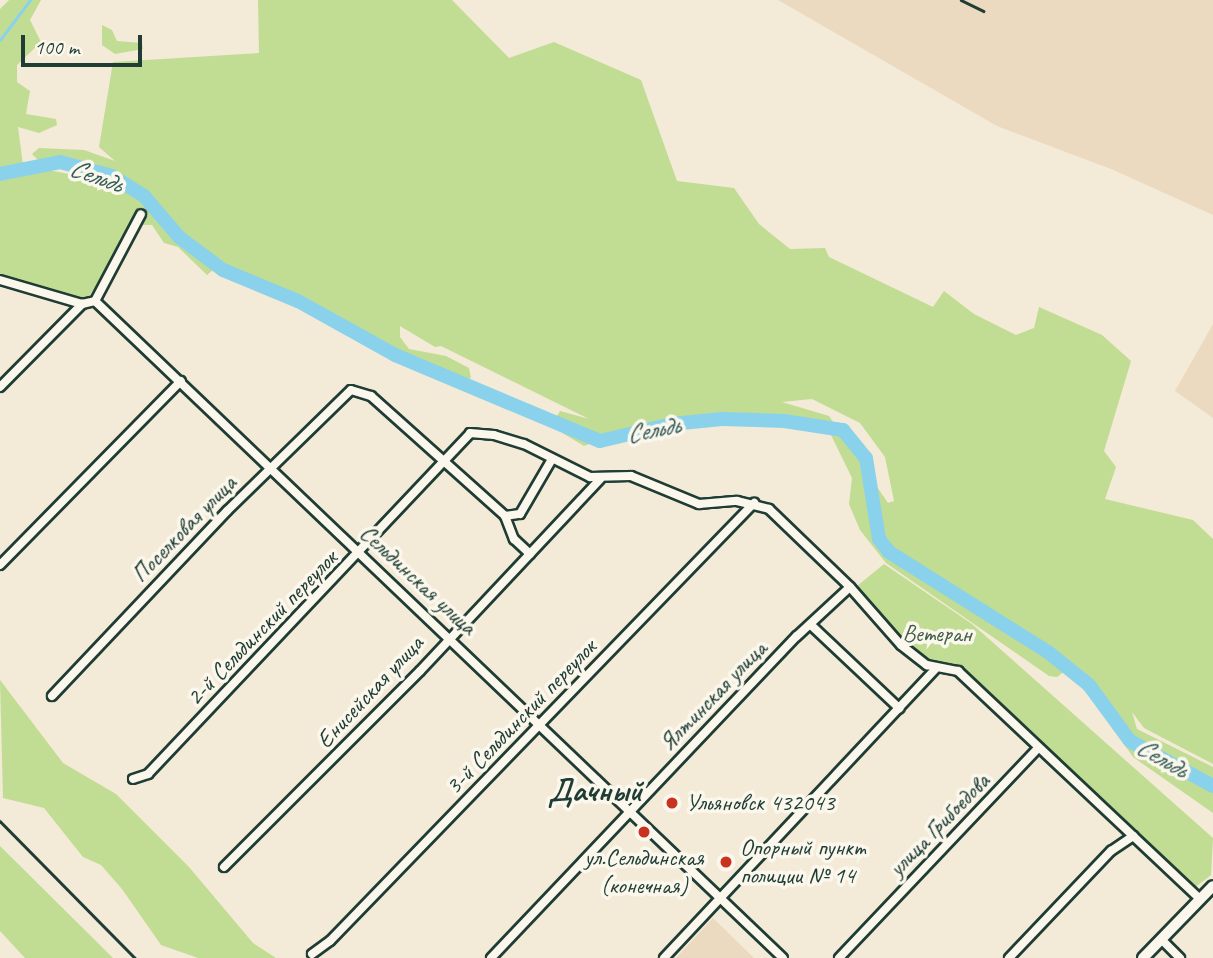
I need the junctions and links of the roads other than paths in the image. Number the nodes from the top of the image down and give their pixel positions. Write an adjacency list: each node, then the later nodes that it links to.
1 (141, 214): 3 (street)
2 (0, 280): 4 (street)
3 (94, 301): 4 (street); 5 (street, Сельдинская улица)
4 (82, 304): 6 (street)
5 (181, 381): 9 (street, Сельдинская улица); 15 (street)
6 (0, 387)
7 (552, 460): 8 (street, 2-й Сельдинский переулок); 10 (street); 12 (street)
8 (443, 465): 9 (street, Поселковая улица); 12 (street); 13 (street, 2-й Сельдинский переулок)
9 (271, 467): 13 (street, Сельдинская улица); 20 (street, Поселковая улица)
10 (600, 479): 11 (street); 14 (street, Енисейская улица)
11 (754, 503): 16 (street); 22 (street, 3-й Сельдинский переулок)
12 (505, 516): 14 (street)
13 (361, 553): 18 (street, Сельдинская улица); 24 (street, 2-й Сельдинский переулок)
14 (530, 554): 18 (street, Енисейская улица)
15 (0, 565)
16 (850, 587): 17 (street, Ялтинская улица); 19 (street)
17 (812, 626): 21 (street); 25 (street, Ялтинская улица)
18 (449, 635): 22 (street, Сельдинская улица); 27 (street, Енисейская улица)
19 (936, 668): 21 (street); 23 (street)
20 (52, 696)
21 (899, 708): 29 (street)
22 (542, 723): 25 (street, Сельдинская улица); 32 (street, 3-й Сельдинский переулок)
23 (1038, 748): 26 (street); 36 (street, улица Грибоедова)
24 (133, 779)
25 (630, 809): 29 (street, Сельдинская улица); 33 (street, Ялтинская улица)
26 (1133, 836): 30 (street); 37 (street)
27 (224, 867)
28 (1213, 886): 30 (street)
29 (721, 897): 34 (street); 35 (street, Сельдинская улица)
30 (1200, 899): 31 (street)
31 (1161, 939): 38 (street); 39 (street)
32 (312, 954)
33 (491, 958)
34 (664, 958)
35 (783, 958)
36 (839, 958)
37 (1009, 958)
38 (1143, 958)
39 (1180, 958)

